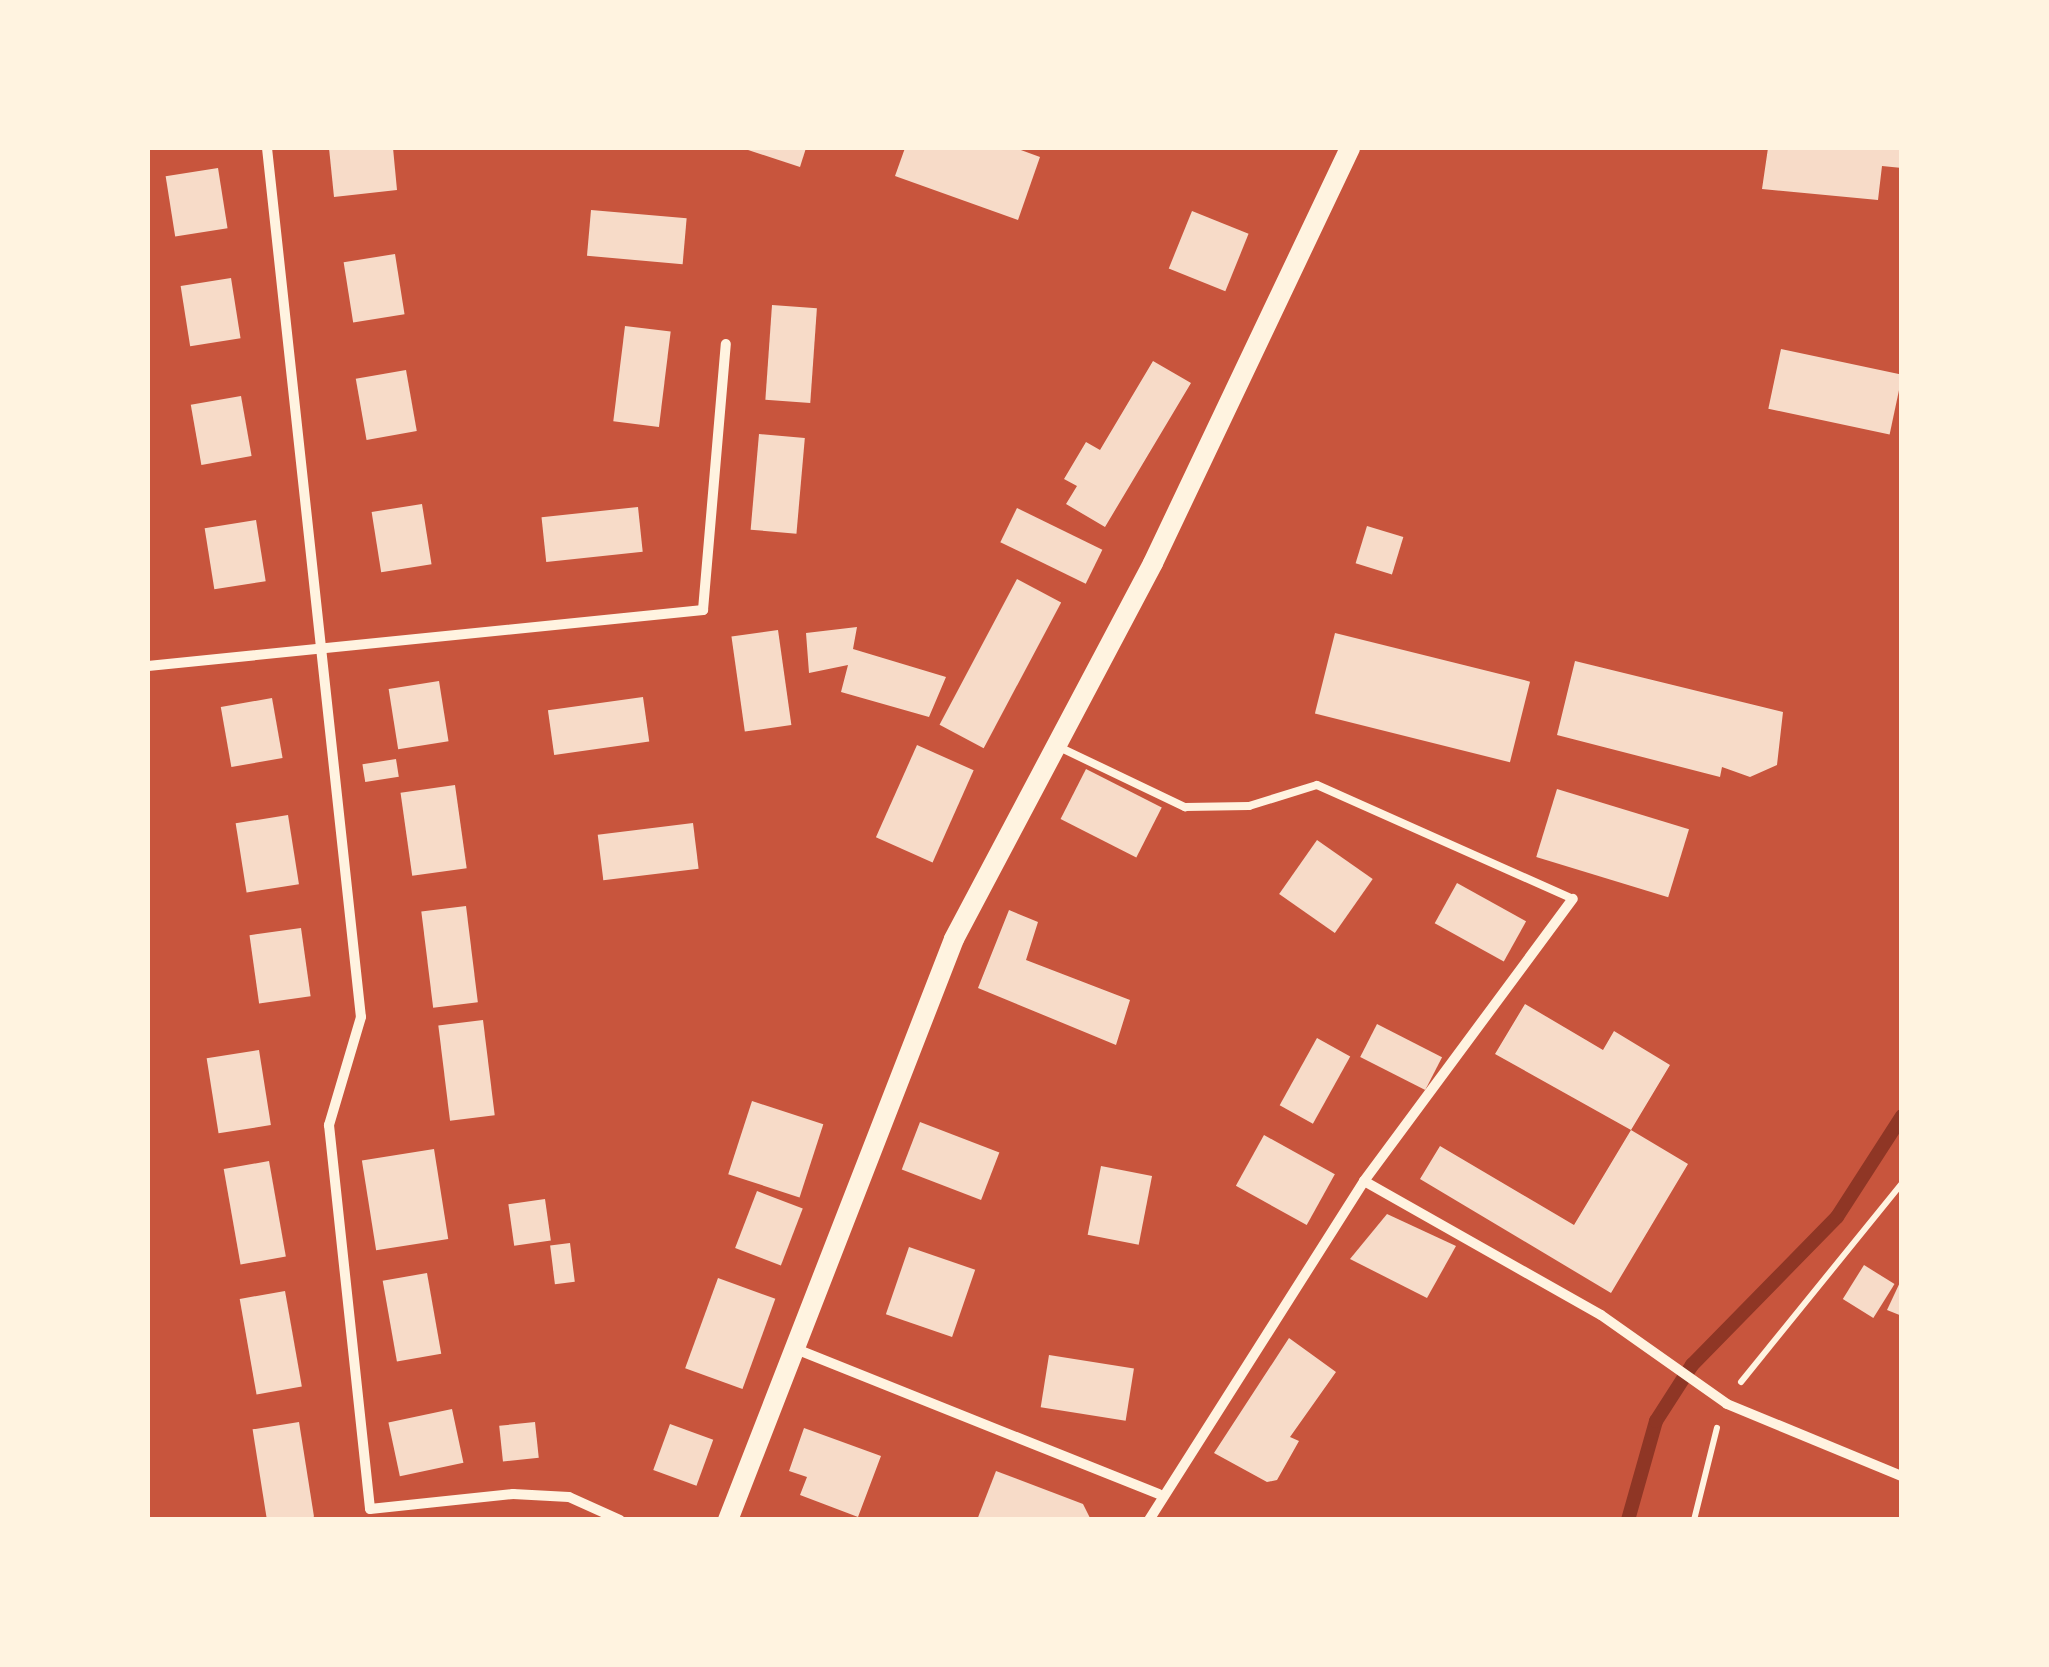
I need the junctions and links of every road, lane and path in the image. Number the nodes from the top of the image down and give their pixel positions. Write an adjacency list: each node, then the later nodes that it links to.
1 (267, 148): 4 (street)
2 (1350, 148): 6 (main road)
3 (726, 344): 4 (street)
4 (319, 643): 5 (street); 14 (street)
5 (148, 666)
6 (1055, 745): 7 (lane); 10 (main road)
7 (1573, 899): 8 (street)
8 (1364, 1181): 11 (street); 13 (street)
9 (1902, 1183): 11 (path)
10 (800, 1351): 13 (street); 15 (main road)
11 (1727, 1404): 12 (street); 17 (path)
12 (1902, 1476)
13 (1158, 1494): 16 (street)
14 (620, 1520)
15 (728, 1520)
16 (1148, 1520)
17 (1694, 1520)

